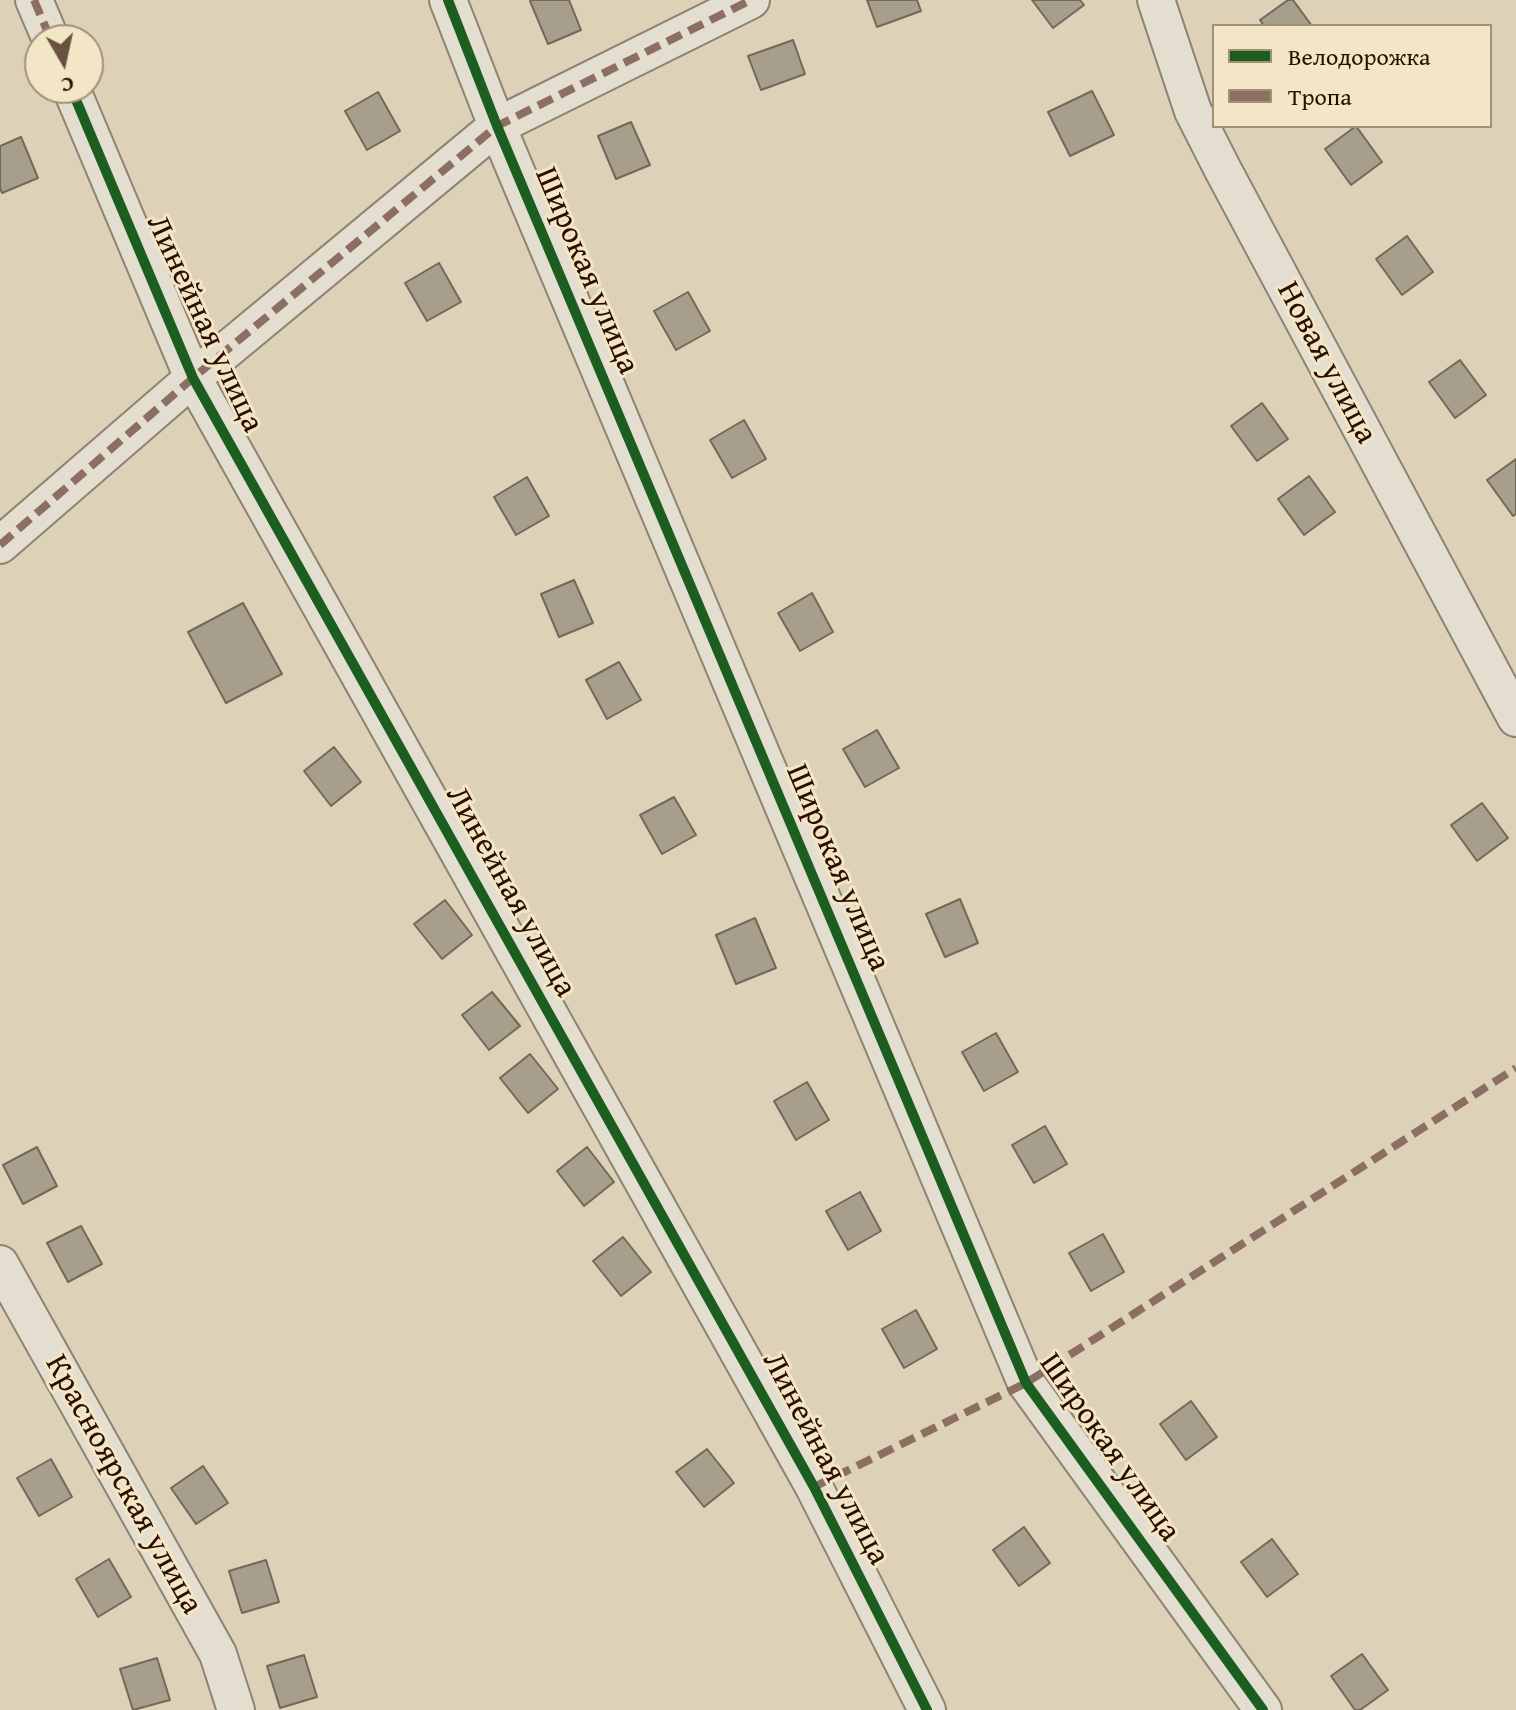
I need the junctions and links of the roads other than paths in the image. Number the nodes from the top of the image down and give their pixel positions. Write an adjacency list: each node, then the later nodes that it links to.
1 (34, 0): 5 (street)
2 (448, 0): 7 (street, Широкая улица)
3 (751, 0): 7 (street)
4 (1156, 0): 10 (street, Новая улица)
5 (44, 24)
6 (78, 104): 8 (street, Линейная улица)
7 (497, 126): 8 (street); 14 (street, Широкая улица)
8 (193, 378): 9 (street); 13 (street, Линейная улица)
9 (0, 545)
10 (1516, 718)
11 (0, 1264): 12 (street, Красноярская улица)
12 (236, 1710)
13 (927, 1710)
14 (1263, 1710)

